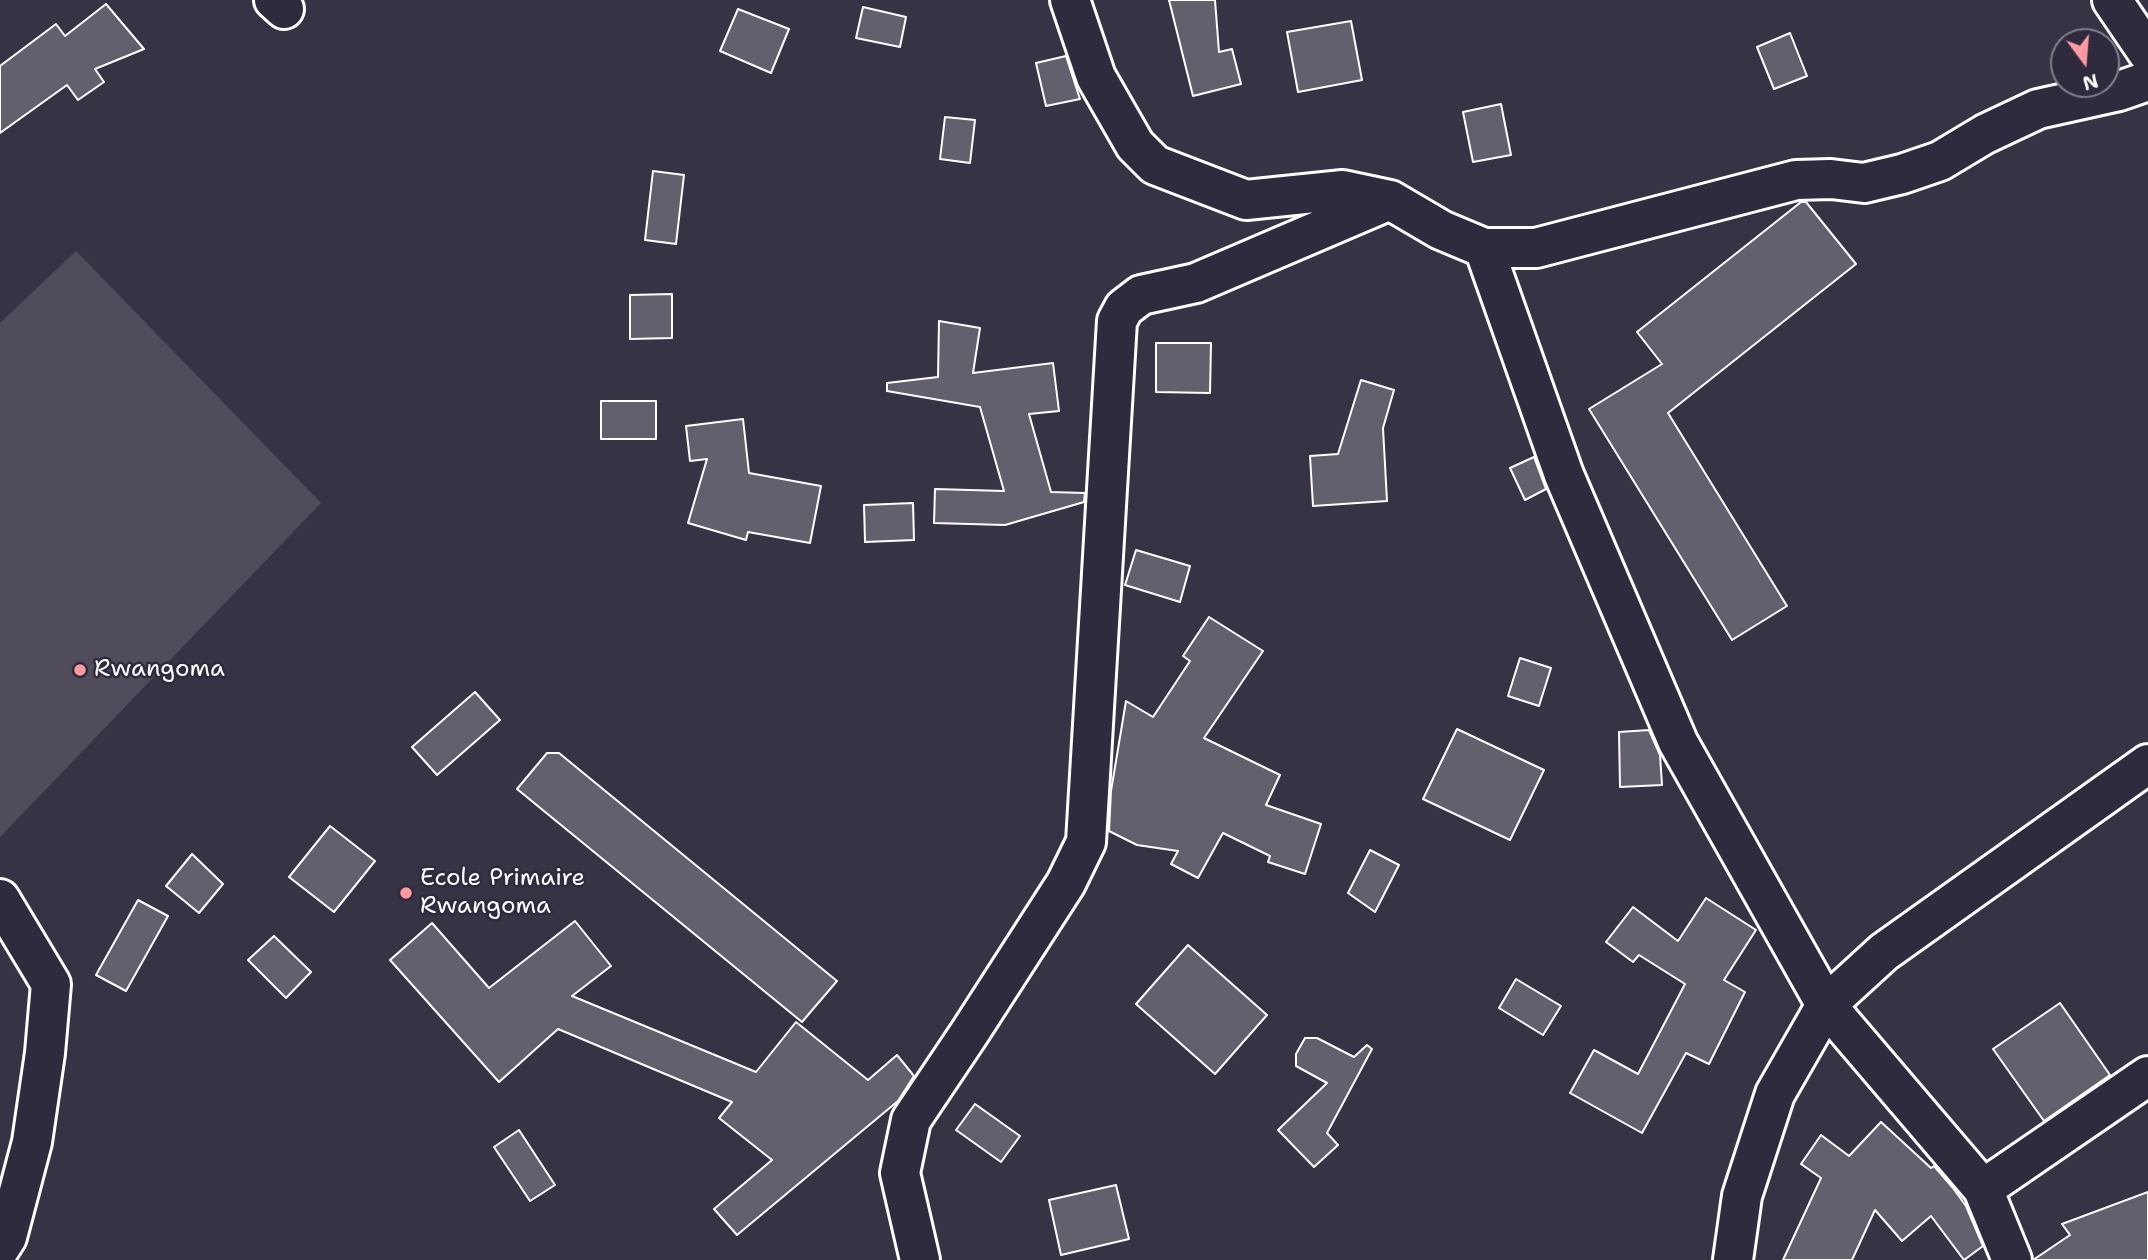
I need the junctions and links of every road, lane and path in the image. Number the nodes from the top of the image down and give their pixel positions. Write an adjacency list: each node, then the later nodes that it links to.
1 (1070, 0): 5 (street)
2 (2112, 0): 3 (street)
3 (2148, 53)
4 (2148, 81): 6 (street)
5 (1390, 200): 6 (street); 13 (street)
6 (1483, 248): 9 (street)
7 (2148, 764): 9 (street)
8 (0, 899): 12 (street)
9 (1826, 1005): 11 (street); 14 (street)
10 (2148, 1076): 11 (street)
11 (1983, 1189): 15 (street)
12 (0, 1248)
13 (920, 1260)
14 (1734, 1260)
15 (2012, 1260)

